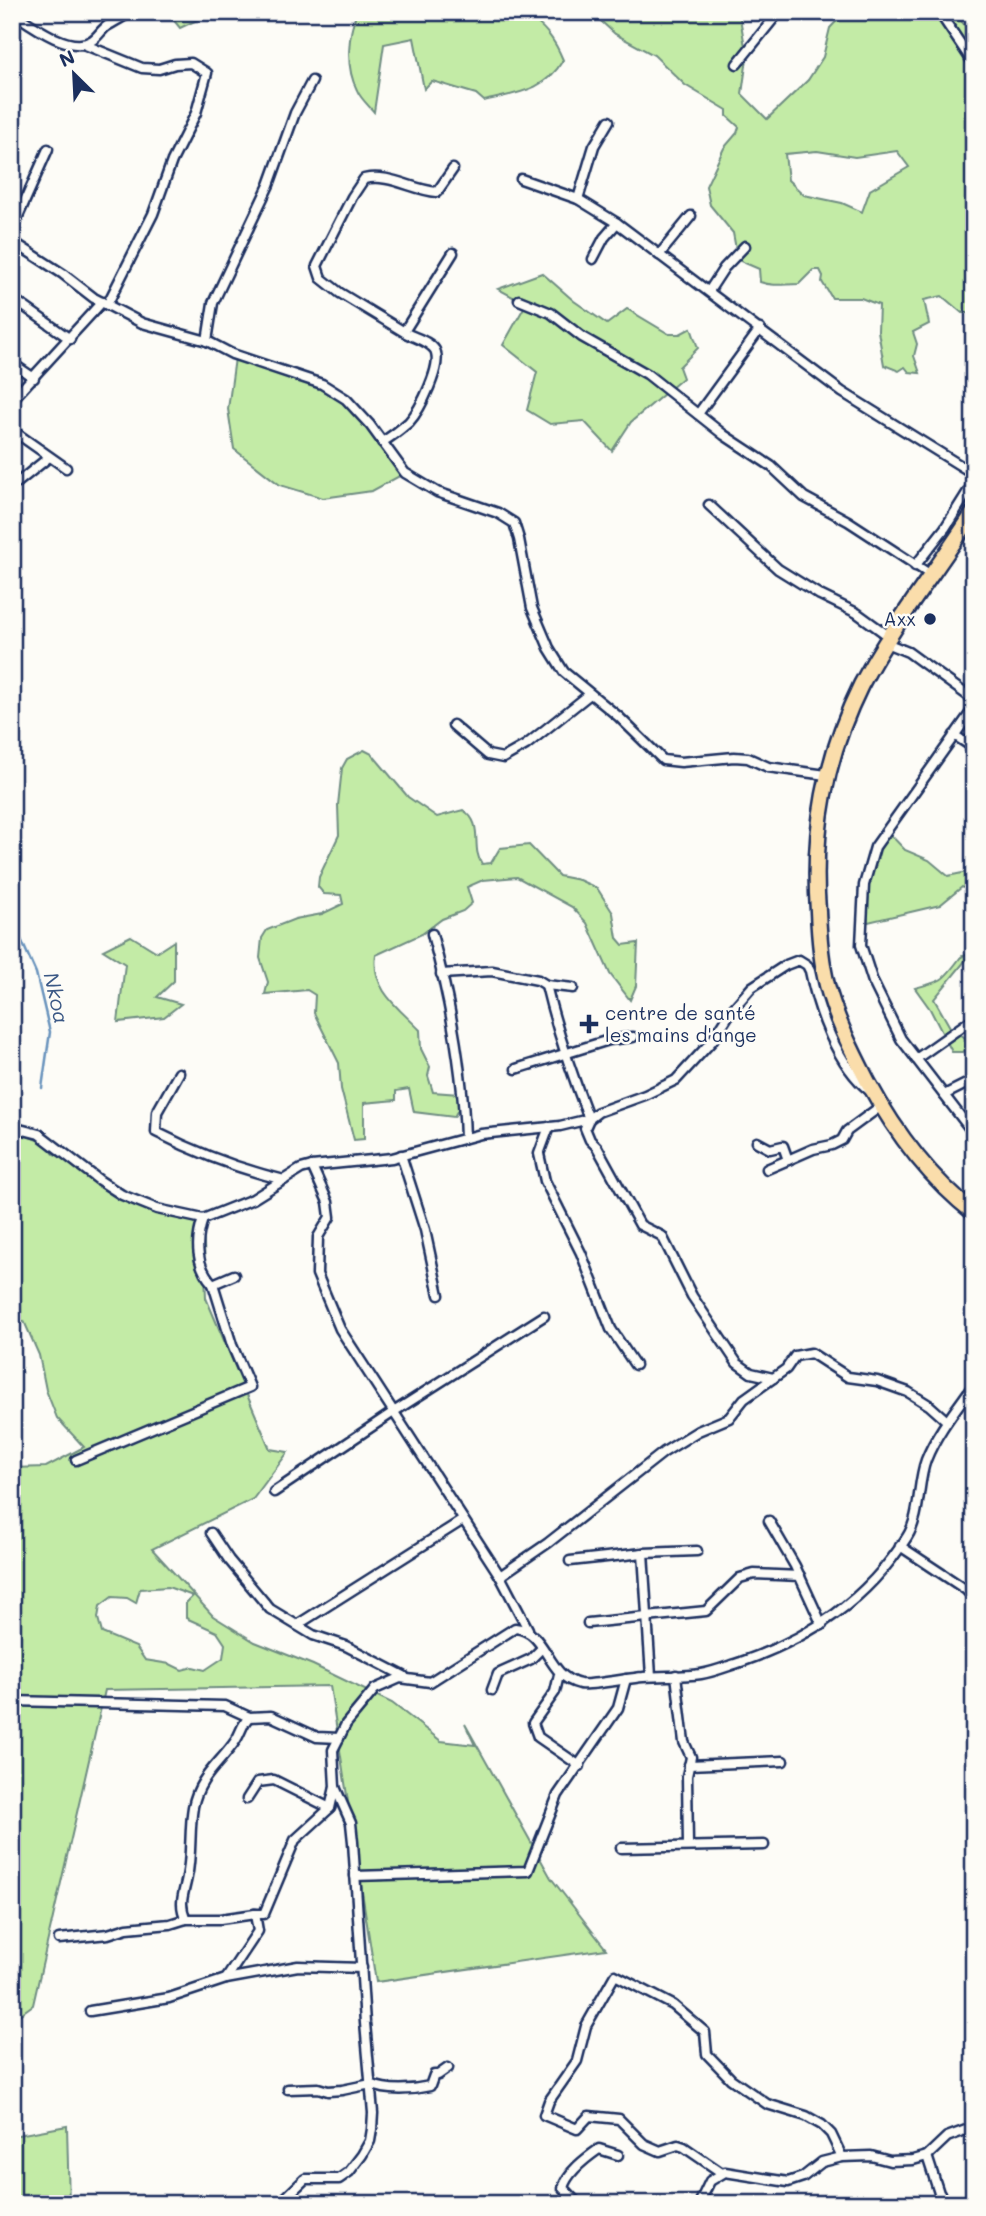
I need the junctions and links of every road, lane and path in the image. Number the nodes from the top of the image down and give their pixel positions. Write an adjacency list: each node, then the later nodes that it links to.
1 (12, 12): 5 (street)
2 (131, 12): 5 (street)
3 (779, 12): 6 (street)
4 (940, 12): 7 (street)
5 (83, 44): 25 (street)
6 (737, 64)
7 (974, 64)
8 (312, 81): 29 (street)
9 (609, 121): 13 (street)
10 (48, 149): 16 (street)
11 (453, 169): 27 (street)
12 (522, 179): 13 (street)
13 (578, 199): 15 (street)
14 (691, 216): 20 (street)
15 (617, 223): 20 (street); 21 (street)
16 (12, 230)
17 (12, 241): 25 (street)
18 (746, 246): 22 (street)
19 (453, 253): 27 (street)
20 (659, 255): 22 (street)
21 (593, 259)
22 (709, 291): 26 (street)
23 (12, 298): 28 (street)
24 (519, 300): 33 (street)
25 (104, 304): 28 (street); 29 (street)
26 (760, 329): 33 (street); 38 (street)
27 (406, 333): 35 (street)
28 (69, 339): 31 (street)
29 (207, 341): 35 (street)
30 (12, 363): 31 (street)
31 (34, 378): 32 (street)
32 (12, 400)
33 (698, 414): 43 (street)
34 (12, 430): 36 (street)
35 (382, 442): 46 (street)
36 (48, 458): 37 (street); 40 (street)
37 (66, 468)
38 (974, 474)
39 (974, 482): 43 (street)
40 (12, 487)
41 (709, 505): 45 (street)
42 (974, 512): 44 (highway)
43 (915, 566): 44 (street)
44 (931, 575): 45 (highway)
45 (888, 640): 47 (street); 52 (highway)
46 (590, 694): 49 (street); 52 (street)
47 (974, 700)
48 (974, 708): 50 (street)
49 (453, 725)
50 (954, 735): 51 (street); 60 (street)
51 (974, 748)
52 (826, 775): 65 (highway)
53 (432, 934): 54 (street)
54 (441, 974): 55 (street); 70 (street)
55 (546, 985): 56 (street); 59 (street)
56 (573, 989)
57 (974, 1018): 60 (street)
58 (633, 1037): 59 (street)
59 (566, 1054): 61 (street); 66 (street)
60 (916, 1059): 64 (street)
61 (516, 1069)
62 (179, 1073): 76 (street)
63 (974, 1080): 64 (street)
64 (944, 1095): 69 (street)
65 (878, 1101): 66 (street); 73 (street); 77 (highway)
66 (589, 1119): 68 (street); 84 (street)
67 (12, 1127): 78 (street)
68 (548, 1127): 70 (street); 83 (street)
69 (974, 1134)
70 (465, 1138): 72 (street)
71 (757, 1142): 73 (street)
72 (401, 1155): 74 (street); 81 (street)
73 (788, 1160): 75 (street)
74 (312, 1166): 76 (street); 86 (street)
75 (767, 1169)
76 (284, 1180): 78 (street)
77 (974, 1213)
78 (203, 1219): 80 (street)
79 (234, 1275): 80 (street)
80 (213, 1284): 88 (street)
81 (439, 1295)
82 (544, 1316): 86 (street)
83 (635, 1365)
84 (773, 1378): 87 (street); 97 (street)
85 (974, 1384): 87 (street)
86 (395, 1411): 89 (street); 90 (street)
87 (947, 1421): 93 (street)
88 (76, 1460)
89 (274, 1492)
90 (464, 1520): 97 (street); 102 (street)
91 (769, 1521): 98 (street)
92 (211, 1533): 102 (street)
93 (900, 1546): 99 (street); 103 (street)
94 (697, 1551): 95 (street)
95 (643, 1553): 96 (street); 100 (street)
96 (570, 1561)
97 (500, 1576): 104 (street)
98 (800, 1576): 100 (street); 103 (street)
99 (974, 1598)
100 (645, 1617): 101 (street); 108 (street)
101 (588, 1623)
102 (297, 1625): 109 (street)
103 (822, 1625): 107 (street)
104 (528, 1629): 105 (street); 109 (street)
105 (542, 1648): 106 (street); 111 (street)
106 (559, 1675): 110 (street); 117 (street)
107 (676, 1675): 108 (street); 116 (street)
108 (650, 1676): 110 (street)
109 (413, 1679): 114 (street)
110 (626, 1679): 117 (street)
111 (492, 1690)
112 (12, 1701): 113 (street)
113 (249, 1717): 114 (street); 126 (street)
114 (339, 1738): 118 (street)
115 (783, 1762): 116 (street)
116 (689, 1765): 122 (street)
117 (580, 1766): 124 (street)
118 (334, 1787): 120 (street); 124 (street)
119 (247, 1798): 120 (street)
120 (330, 1808): 125 (street)
121 (764, 1844): 122 (street)
122 (688, 1845): 123 (street)
123 (621, 1848)
124 (355, 1876): 128 (street)
125 (255, 1914): 126 (street); 129 (street)
126 (186, 1919): 127 (street)
127 (59, 1939)
128 (362, 1968): 129 (street); 132 (street)
129 (226, 1979): 130 (street)
130 (90, 2011)
131 (448, 2068): 132 (street)
132 (371, 2084): 133 (street); 139 (street)
133 (288, 2089)
134 (974, 2127): 137 (street)
135 (618, 2155): 140 (street)
136 (842, 2157): 137 (street); 138 (street); 138 (street)
137 (927, 2157): 142 (street)
138 (722, 2173): 141 (street)
139 (279, 2204)
140 (578, 2204)
141 (699, 2204)
142 (948, 2204)

